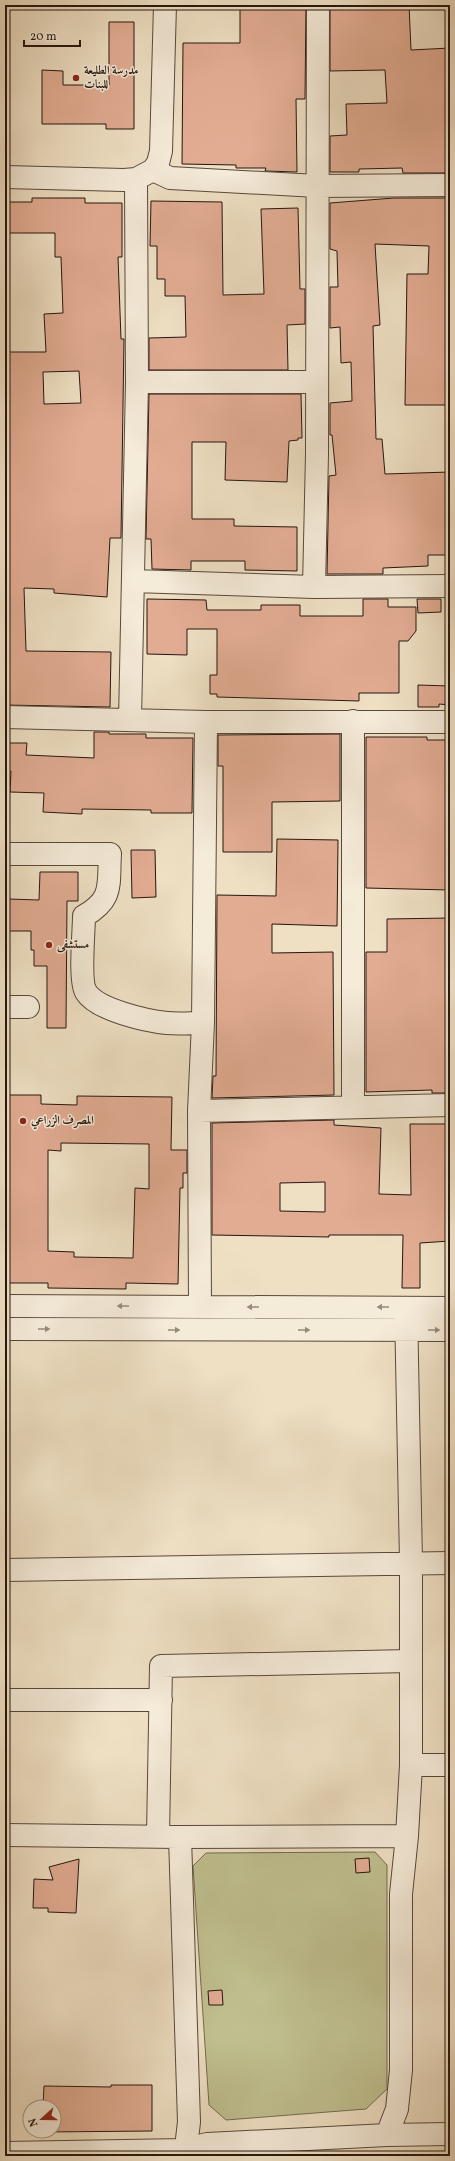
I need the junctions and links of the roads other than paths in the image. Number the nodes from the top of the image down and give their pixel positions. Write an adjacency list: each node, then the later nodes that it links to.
1 (165, 5): 3 (street)
2 (318, 5): 6 (street)
3 (145, 175): 4 (street); 6 (street); 7 (street)
4 (5, 177)
5 (450, 185): 6 (street)
6 (317, 186): 8 (street)
7 (137, 382): 8 (street); 9 (street)
8 (317, 382): 11 (street)
9 (134, 581): 11 (street); 13 (street)
10 (450, 586): 11 (street)
11 (314, 587)
12 (5, 717): 13 (street)
13 (130, 720): 15 (street)
14 (353, 721): 15 (street); 16 (street); 22 (street)
15 (206, 722): 20 (street)
16 (450, 722)
17 (5, 854): 20 (street)
18 (5, 1007): 19 (street)
19 (28, 1007)
20 (203, 1023): 23 (street)
21 (450, 1105): 22 (street)
22 (354, 1107): 23 (street)
23 (199, 1111): 25 (street)
24 (5, 1306): 25 (street, one-way to 24)
25 (200, 1306): 26 (street, one-way to 25)
26 (406, 1308): 27 (street); 29 (street)
27 (450, 1308)
28 (5, 1329): 29 (street, one-way to 29)
29 (407, 1330): 30 (street, one-way to 30); 31 (street)
30 (450, 1330)
31 (411, 1562): 32 (street); 33 (street); 34 (street)
32 (450, 1563)
33 (5, 1570)
34 (410, 1661): 36 (street); 37 (street)
35 (5, 1700): 36 (street)
36 (161, 1700): 40 (street)
37 (411, 1765): 38 (street); 41 (street)
38 (450, 1765)
39 (5, 1835): 40 (street)
40 (158, 1836): 42 (street)
41 (407, 1836): 42 (street); 44 (street)
42 (180, 1837): 45 (street)
43 (450, 2134): 44 (street)
44 (387, 2135): 45 (street)
45 (185, 2153): 46 (street)
46 (13, 2154)

